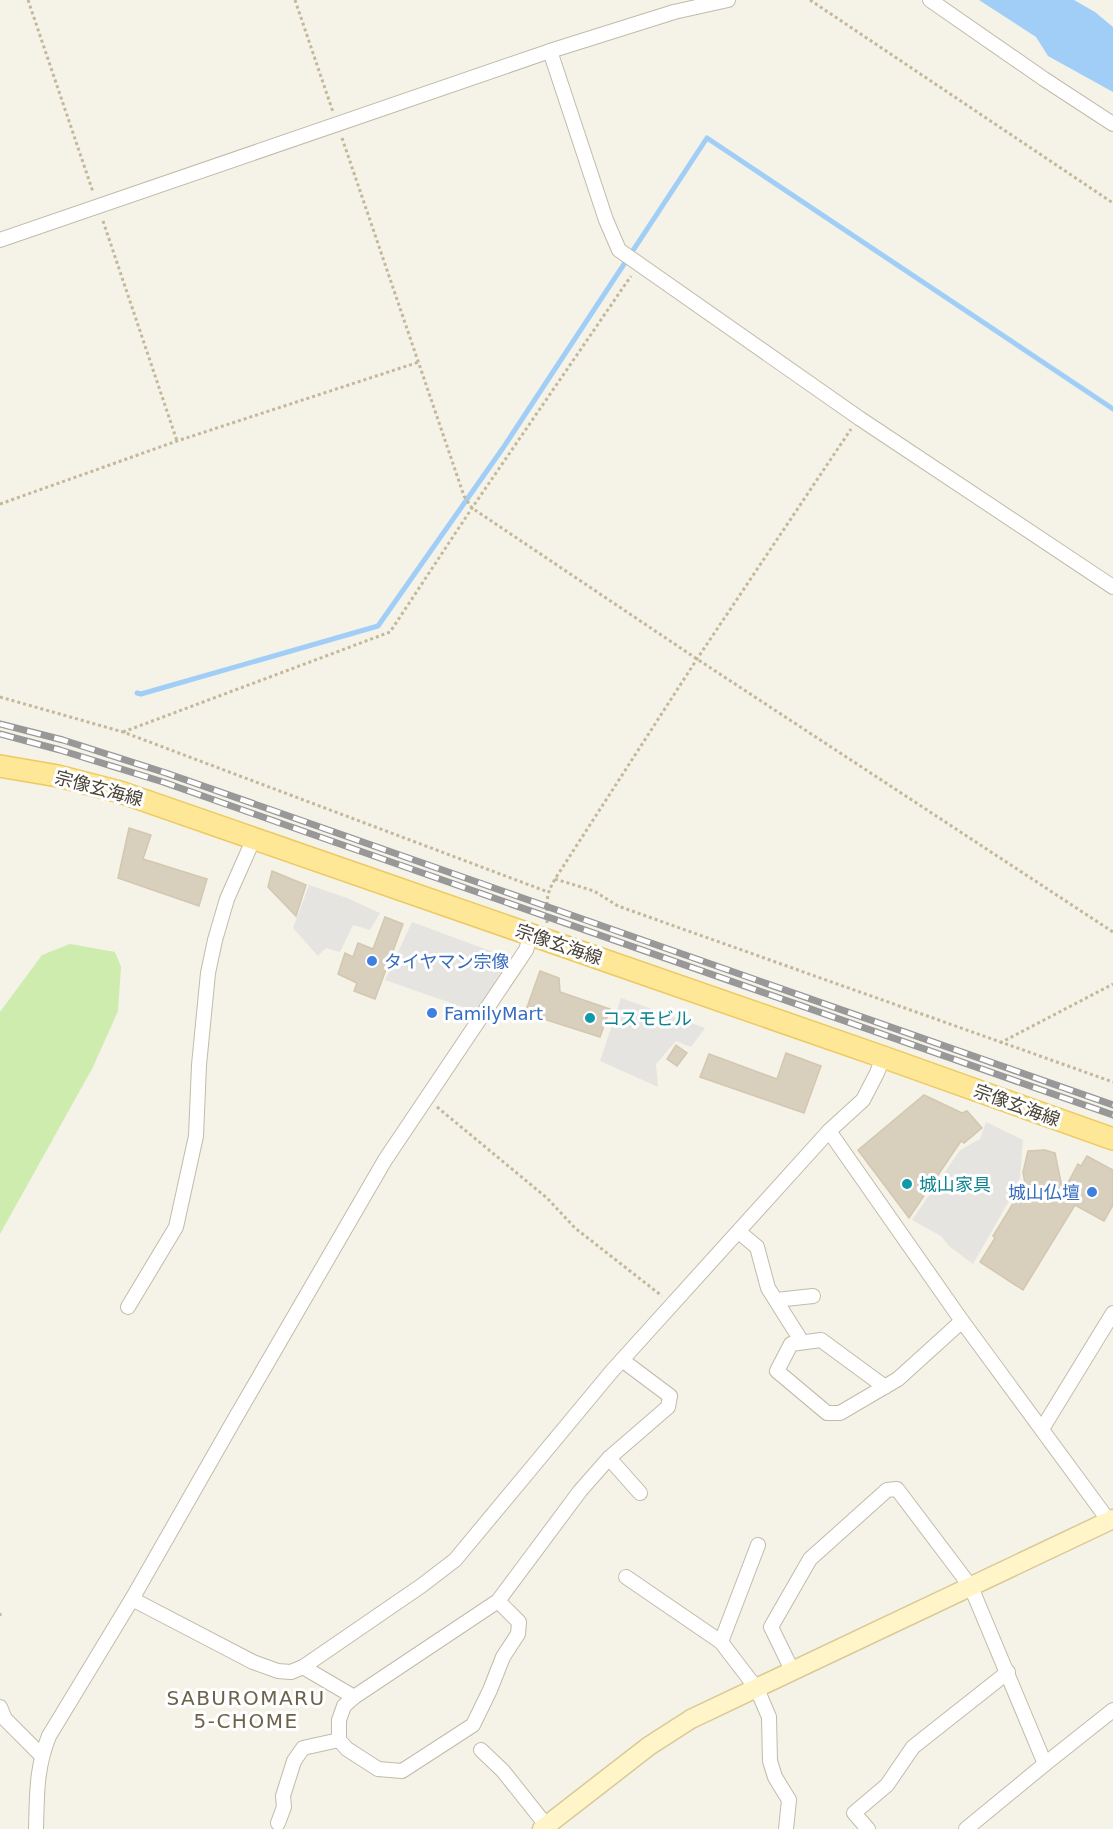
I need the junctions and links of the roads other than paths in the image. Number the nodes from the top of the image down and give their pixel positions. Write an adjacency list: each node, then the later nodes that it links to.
1 (728, 0): 3 (street)
2 (930, 0): 4 (street)
3 (550, 51): 5 (street); 6 (street)
4 (1113, 124)
5 (0, 240)
6 (1113, 587)
7 (0, 766): 8 (main road, 宗像玄海線)
8 (254, 838): 9 (main road, 宗像玄海線); 16 (street)
9 (538, 937): 10 (main road, 宗像玄海線); 29 (street)
10 (883, 1057): 11 (street); 12 (main road, 宗像玄海線)
11 (829, 1131): 13 (street); 18 (street)
12 (1113, 1139)
13 (739, 1232): 15 (street); 20 (street)
14 (813, 1296): 15 (street)
15 (776, 1300): 19 (street)
16 (128, 1307)
17 (1113, 1313): 22 (street)
18 (962, 1321): 21 (street); 22 (street)
19 (802, 1342): 21 (street); 21 (street)
20 (622, 1360): 23 (street); 32 (street)
21 (885, 1387)
22 (1042, 1429): 25 (street)
23 (609, 1458): 24 (street); 30 (street)
24 (640, 1493)
25 (1111, 1520): 28 (street)
26 (758, 1545): 31 (street)
27 (626, 1577): 31 (street)
28 (971, 1587): 33 (street); 33 (street); 34 (street)
29 (132, 1599): 32 (street); 41 (street)
30 (498, 1600): 36 (street); 39 (street)
31 (721, 1642): 35 (street)
32 (303, 1667): 36 (street)
33 (792, 1670): 35 (street)
34 (1008, 1672): 42 (street); 47 (street)
35 (757, 1689): 44 (street); 46 (street)
36 (354, 1697): 39 (street)
37 (0, 1707): 41 (street)
38 (1113, 1710): 42 (street)
39 (339, 1740): 43 (street)
40 (481, 1750): 44 (street)
41 (41, 1755): 45 (street)
42 (1045, 1764): 48 (street)
43 (278, 1823)
44 (544, 1827)
45 (36, 1829)
46 (786, 1829)
47 (868, 1829)
48 (966, 1829)

